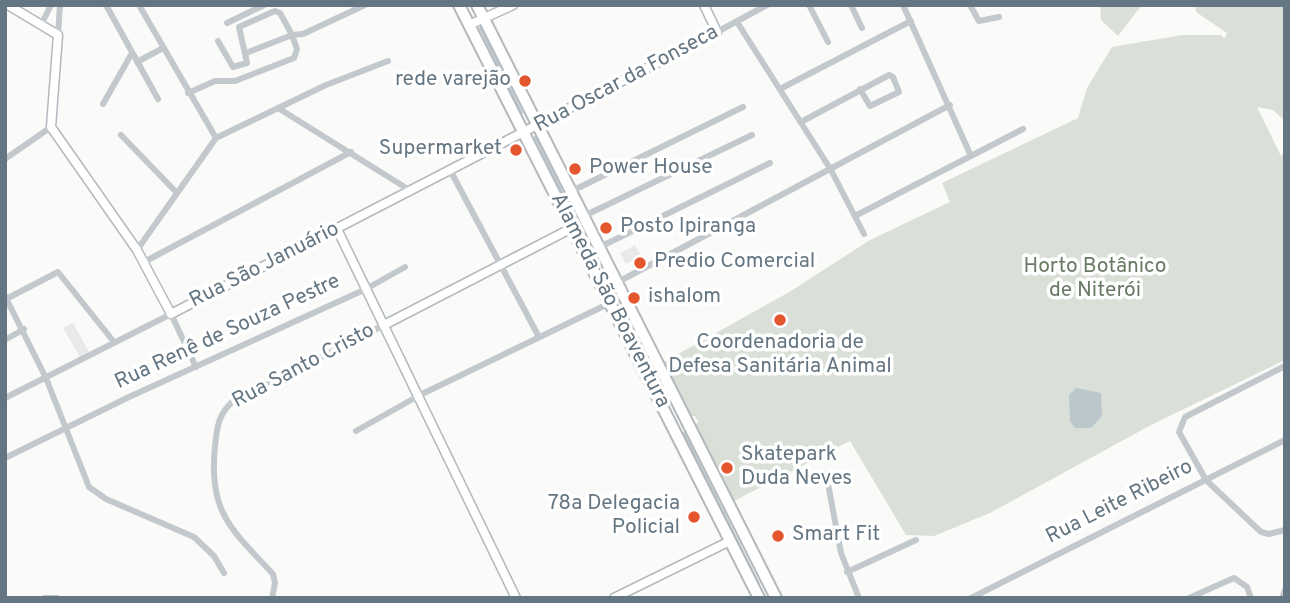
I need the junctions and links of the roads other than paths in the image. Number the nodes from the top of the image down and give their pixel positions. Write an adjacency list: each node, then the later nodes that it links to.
1 (8, 5): 22 (street)
2 (51, 5): 22 (street)
3 (60, 5): 26 (street)
4 (106, 5): 31 (street)
5 (139, 5): 30 (street)
6 (264, 5): 21 (street)
7 (365, 5): 27 (street)
8 (459, 5): 23 (highway, Alameda São Boaventura)
9 (478, 5): 18 (highway, Alameda São Boaventura)
10 (513, 5): 18 (street)
11 (704, 5): 25 (street)
12 (767, 5): 20 (street, Rua Oscar da Fonseca)
13 (809, 5): 29 (street)
14 (851, 5): 24 (street)
15 (903, 5): 19 (street)
16 (970, 5): 17 (street)
17 (999, 17)
18 (484, 18): 23 (street); 45 (highway, Alameda São Boaventura)
19 (911, 21): 35 (street); 40 (street)
20 (737, 22): 25 (street, Rua Oscar da Fonseca); 35 (street)
21 (227, 23)
22 (41, 25): 26 (street)
23 (469, 25): 47 (highway, Alameda São Boaventura)
24 (862, 28)
25 (717, 33): 45 (street, Rua Oscar da Fonseca)
26 (58, 35): 44 (street)
27 (292, 35): 32 (street); 32 (street); 37 (street)
28 (218, 41): 32 (street)
29 (828, 42)
30 (163, 48): 34 (street); 37 (street)
31 (132, 53): 34 (street); 39 (street)
32 (246, 53)
33 (387, 61): 42 (street)
34 (137, 62): 38 (street)
35 (780, 89): 43 (street)
36 (860, 89): 36 (street); 43 (street)
37 (188, 93): 50 (street)
38 (158, 99)
39 (103, 104)
40 (950, 105): 52 (street); 56 (street)
41 (743, 107): 58 (street)
42 (278, 108): 50 (street); 51 (street)
43 (801, 121): 56 (street)
44 (51, 127): 53 (street); 66 (street)
45 (539, 127): 47 (street, Rua Oscar da Fonseca); 58 (highway, Alameda São Boaventura)
46 (1023, 129): 52 (street)
47 (525, 134): 55 (street, Rua São Januário); 62 (highway, Alameda São Boaventura)
48 (121, 135): 59 (street)
49 (752, 135): 60 (street)
50 (216, 138): 59 (street)
51 (351, 152): 57 (street); 67 (street)
52 (971, 156): 61 (street)
53 (5, 159)
54 (770, 163): 65 (street)
55 (450, 170): 57 (street, Rua São Januário); 68 (street)
56 (831, 170): 61 (street); 70 (street)
57 (411, 191): 63 (street, Rua São Januário)
58 (572, 191): 60 (highway, Alameda São Boaventura)
59 (177, 193): 66 (street)
60 (584, 216): 65 (highway, Alameda São Boaventura)
61 (855, 216): 64 (street)
62 (572, 228): 68 (street, Rua Santo Cristo); 73 (highway, Alameda São Boaventura)
63 (337, 229): 71 (street); 74 (street, Rua São Januário)
64 (864, 234)
65 (600, 247): 70 (highway, Alameda São Boaventura)
66 (137, 250): 67 (street)
67 (144, 262): 74 (street)
68 (502, 264): 75 (street, Rua Santo Cristo); 77 (street)
69 (405, 267): 71 (street, Rua Renê de Souza Pestre)
70 (618, 282): 103 (highway, Alameda São Boaventura)
71 (366, 289): 75 (street); 81 (street, Rua Renê de Souza Pestre)
72 (6, 297): 76 (street); 79 (street)
73 (610, 303): 77 (street); 93 (highway, Alameda São Boaventura)
74 (171, 314): 79 (street, Rua São Januário); 81 (street)
75 (384, 325): 83 (street); 99 (street, Rua Santo Cristo)
76 (24, 329): 78 (street); 82 (street)
77 (539, 337): 83 (street)
78 (5, 340)
79 (114, 342): 82 (street, Rua São Januário)
80 (1285, 366): 90 (street)
81 (196, 367): 85 (street, Rua Renê de Souza Pestre)
82 (46, 377): 84 (street, Rua São Januário); 85 (street)
83 (420, 396): 86 (street); 100 (street)
84 (5, 398)
85 (64, 430): 88 (street, Rua Renê de Souza Pestre); 95 (street)
86 (356, 431)
87 (1285, 440): 90 (street, Rua Leite Ribeiro)
88 (5, 458)
89 (826, 473): 94 (street)
90 (1206, 480): 91 (street); 105 (street, Rua Leite Ribeiro)
91 (1285, 530)
92 (916, 540): 94 (street)
93 (730, 541): 101 (street); 102 (highway, Alameda São Boaventura)
94 (847, 572): 104 (street)
95 (224, 573)
96 (1285, 590): 108 (street)
97 (44, 598): 98 (street)
98 (57, 598)
99 (272, 598)
100 (516, 598)
101 (614, 598)
102 (759, 598)
103 (776, 598)
104 (859, 598)
105 (971, 598)
106 (1189, 598): 107 (street)
107 (1251, 598)
108 (1282, 598)

